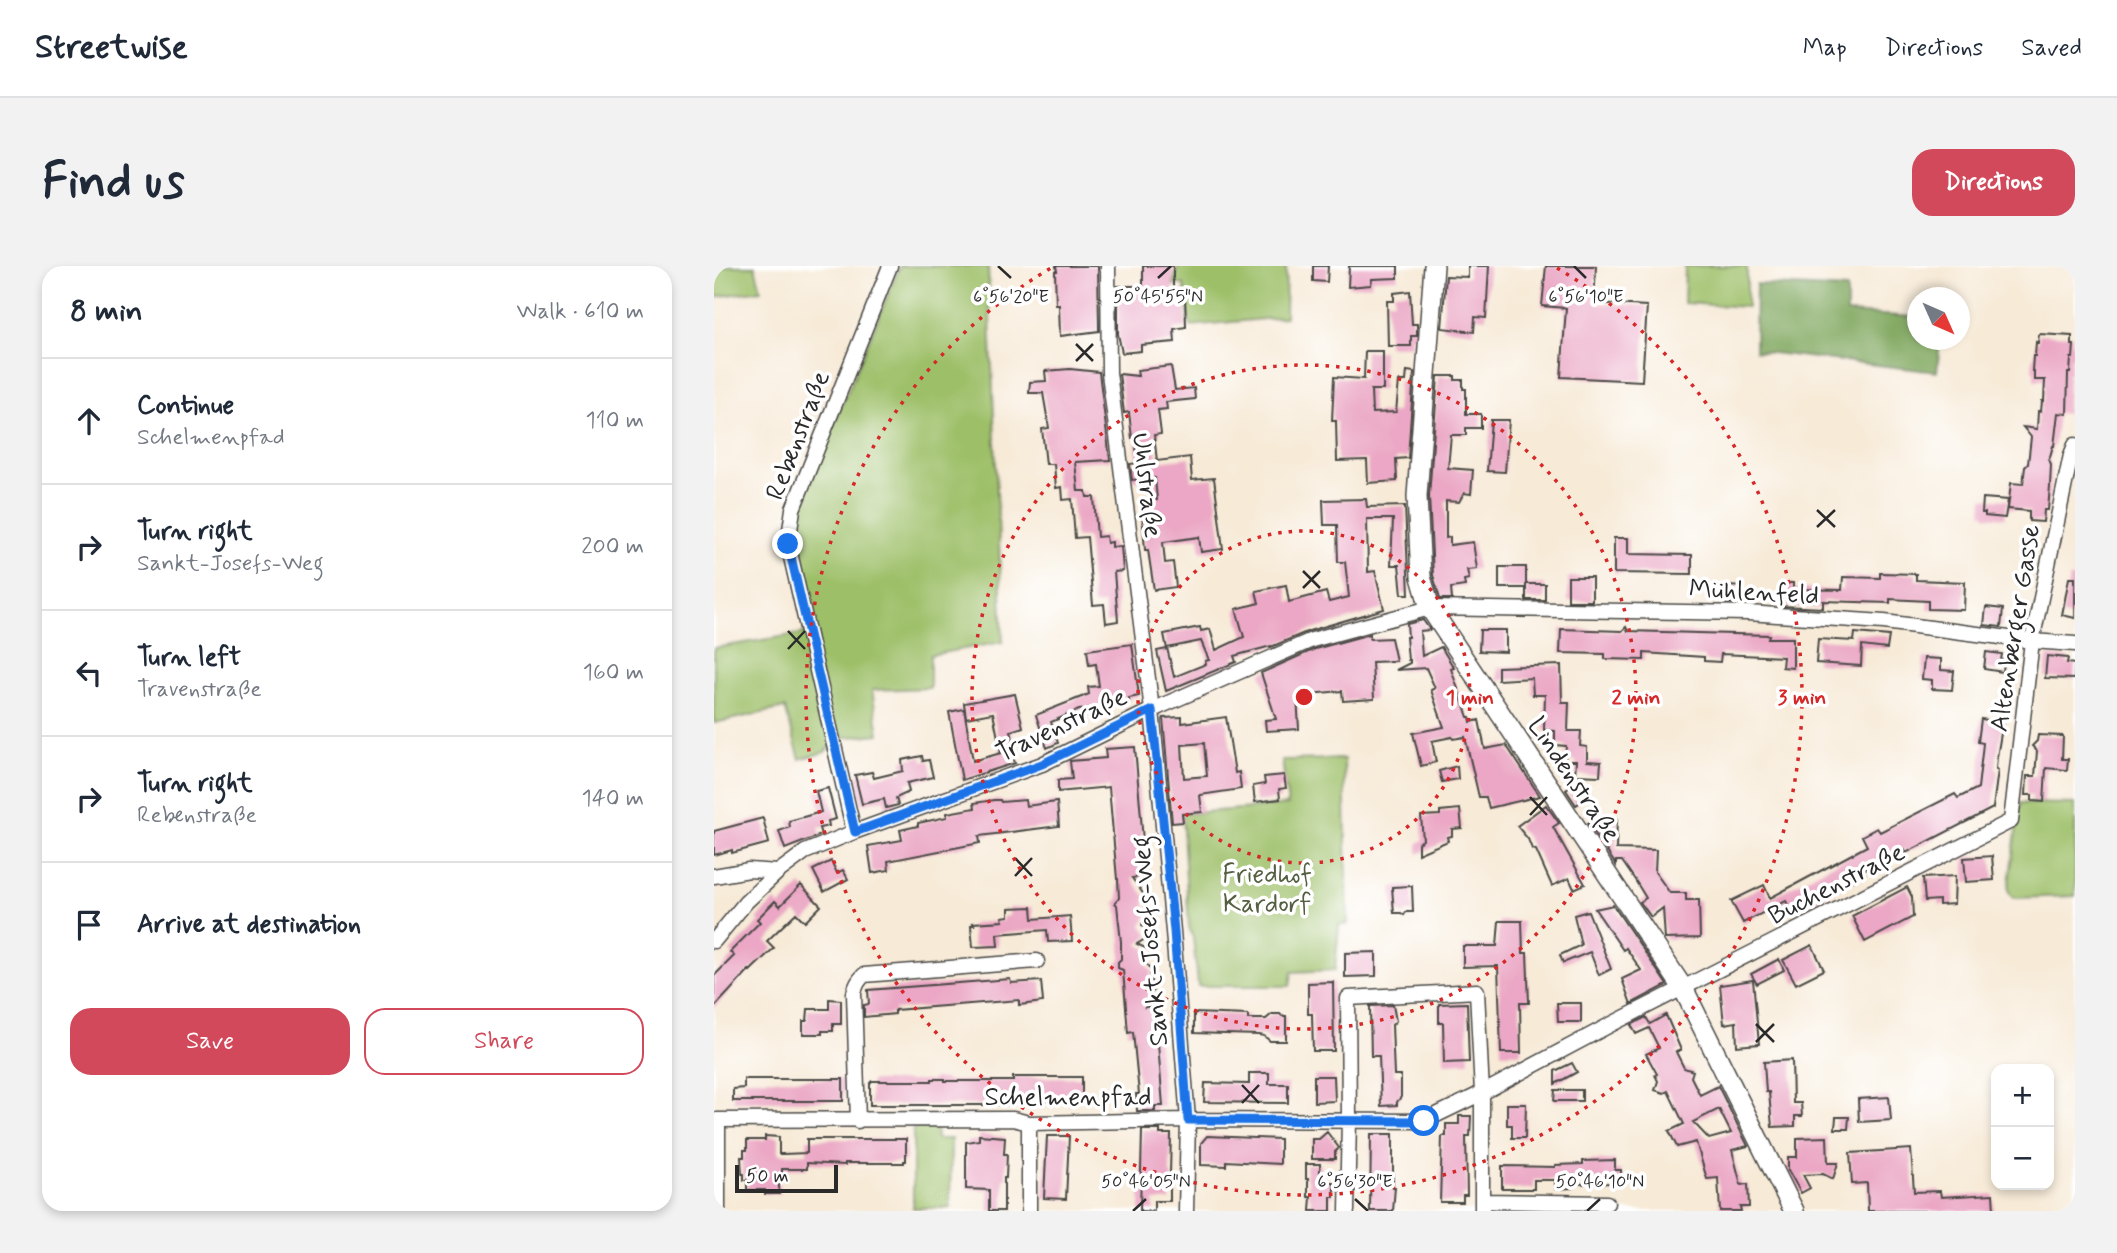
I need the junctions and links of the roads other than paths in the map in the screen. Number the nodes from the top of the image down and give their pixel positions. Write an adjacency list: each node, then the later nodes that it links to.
1 (890, 266): 10 (street, Rebenstraße)
2 (1108, 266): 8 (street, Uhlstraße)
3 (1434, 266): 5 (street, Lindenstraße)
4 (2075, 445): 6 (street, Altenberger Gasse)
5 (1430, 608): 6 (street, Mühlenfeld); 8 (street, Travenstraße); 15 (street, Lindenstraße)
6 (2032, 641): 7 (street, Mühlenfeld); 9 (street, Altenberger Gasse)
7 (2075, 644)
8 (1152, 710): 10 (street, Travenstraße); 18 (street, Sankt-Josefs-Weg)
9 (2011, 821): 15 (street, Buchenstraße)
10 (855, 832): 11 (street, Travenstraße)
11 (778, 873): 12 (street); 13 (street, Travenstraße)
12 (714, 876)
13 (714, 941)
14 (1037, 961): 20 (street)
15 (1683, 988): 16 (street, Schelmenpfad); 28 (street, Lindenstraße)
16 (1482, 1093): 19 (street, Schelmenpfad); 19 (street); 23 (street)
17 (716, 1120): 20 (street, Schelmenpfad); 24 (street)
18 (1188, 1120): 19 (street, Schelmenpfad); 21 (street, Schelmenpfad); 26 (street, Sankt-Josefs-Weg)
19 (1349, 1120): 27 (street)
20 (858, 1121): 21 (street, Schelmenpfad)
21 (1029, 1123): 25 (street)
22 (1607, 1203): 23 (street)
23 (1482, 1206)
24 (718, 1211)
25 (1029, 1211)
26 (1186, 1211)
27 (1348, 1211)
28 (1794, 1211)

